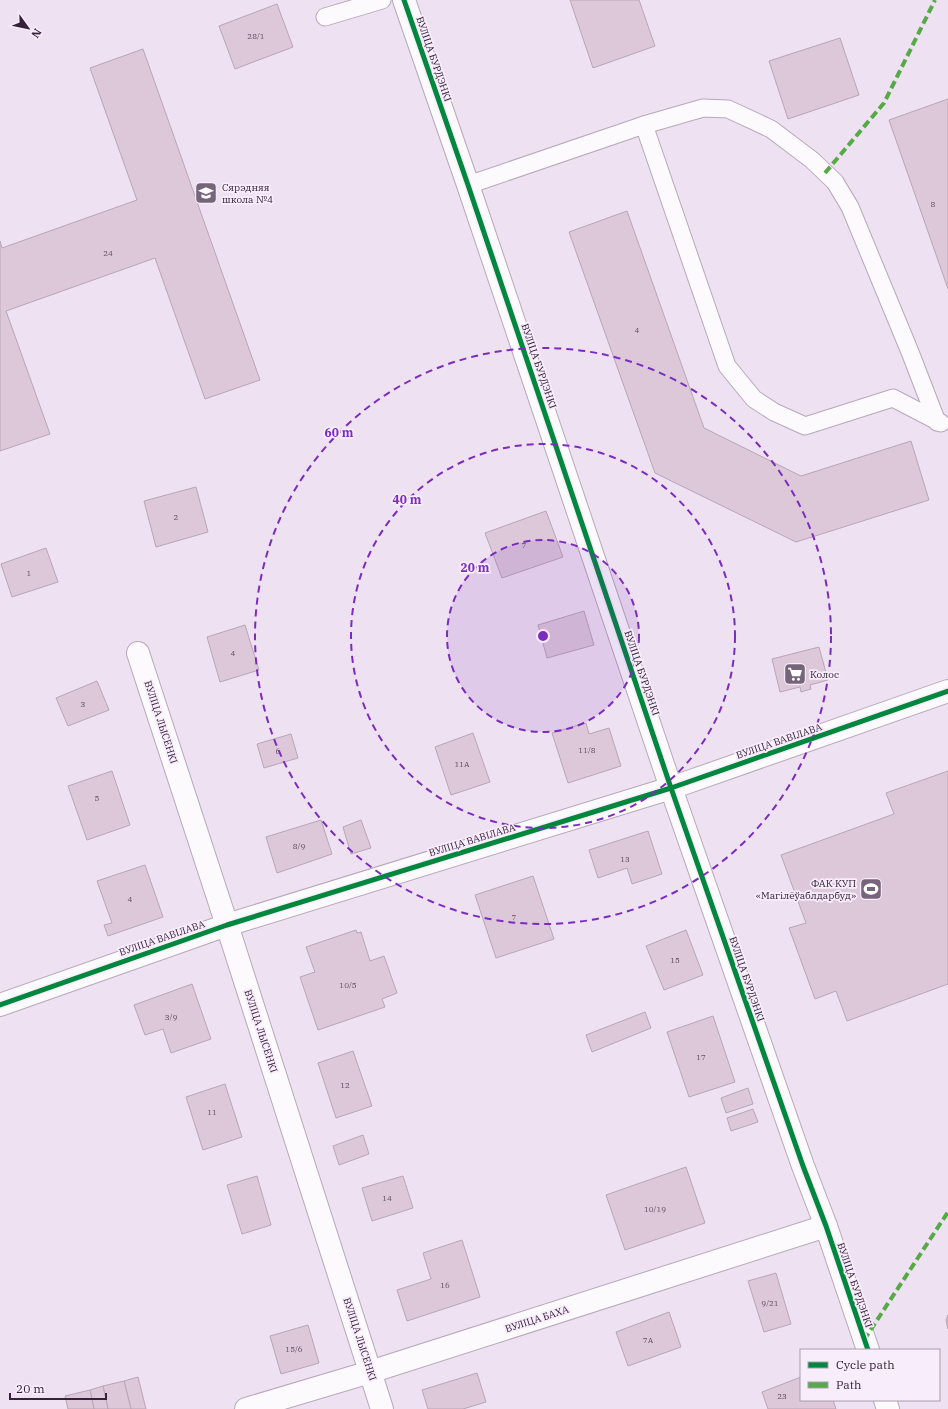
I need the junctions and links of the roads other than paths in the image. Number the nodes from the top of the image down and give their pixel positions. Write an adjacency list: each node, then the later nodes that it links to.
1 (382, 0): 3 (lane)
2 (404, 0): 5 (street, ВУЛІЦА БУРДЭНКІ)
3 (326, 17)
4 (644, 125): 5 (lane); 6 (lane); 6 (lane)
5 (468, 185): 9 (street, ВУЛІЦА БУРДЭНКІ)
6 (943, 424)
7 (138, 653): 10 (street, ВУЛІЦА ЛЫСЕНКІ)
8 (948, 692): 9 (street, ВУЛІЦА ВАВІЛАВА)
9 (671, 788): 10 (street, ВУЛІЦА ВАВІЛАВА); 12 (street, ВУЛІЦА БУРДЭНКІ)
10 (227, 925): 11 (street, ВУЛІЦА ВАВІЛАВА); 14 (street, ВУЛІЦА ЛЫСЕНКІ)
11 (0, 1005)
12 (826, 1226): 13 (street, ВУЛІЦА БУРДЭНКІ); 14 (street, ВУЛІЦА БАХА)
13 (868, 1349)
14 (370, 1372): 15 (street, ВУЛІЦА БАХА); 16 (street, ВУЛІЦА ЛЫСЕНКІ)
15 (246, 1409)
16 (382, 1409)

